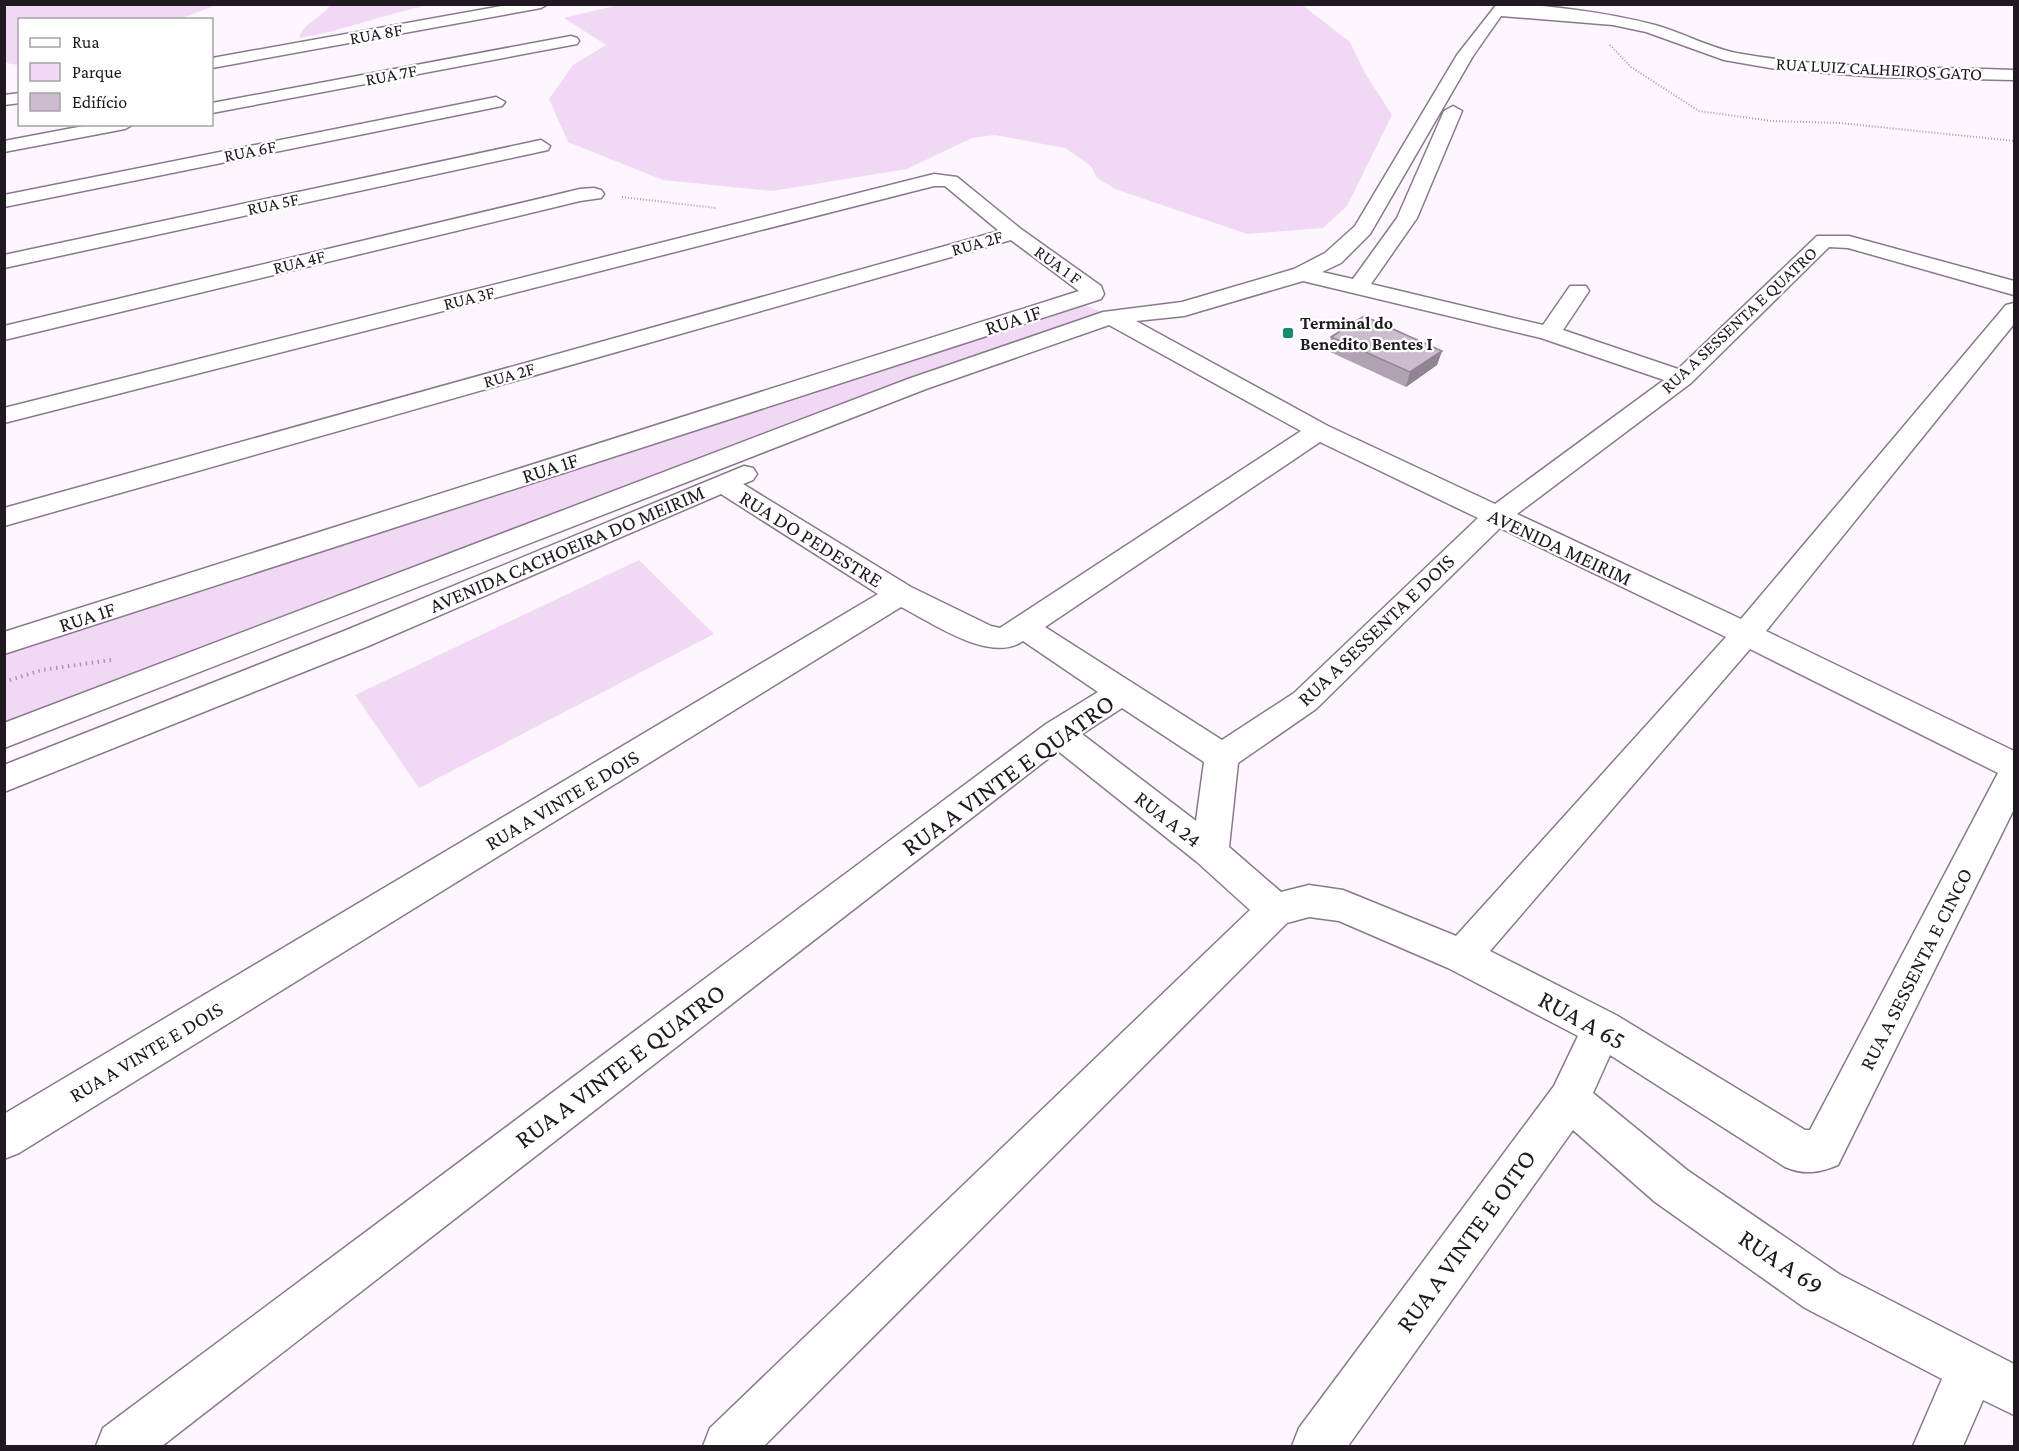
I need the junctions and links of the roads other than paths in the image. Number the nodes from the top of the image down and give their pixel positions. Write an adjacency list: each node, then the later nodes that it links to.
1 (541, 4): 5 (street, RUA 8F)
2 (1502, 8): 6 (street, RUA LUIZ CALHEIROS GATO); 17 (street, RUA LUIZ CALHEIROS GATO)
3 (1582, 34): 18 (street)
4 (571, 41): 8 (street, RUA 7F)
5 (213, 63)
6 (2014, 75)
7 (496, 102): 14 (street, RUA 6F)
8 (213, 108)
9 (114, 126): 11 (street)
10 (541, 146): 16 (street, RUA 5F)
11 (4, 147)
12 (934, 180): 15 (street, RUA 1 F); 27 (street, RUA 3F)
13 (594, 194): 24 (street, RUA 4F)
14 (4, 201)
15 (1014, 233): 20 (street, RUA 1 F); 31 (street, RUA 2F)
16 (4, 262)
17 (1302, 274): 18 (street); 23 (street, RUA LUIZ CALHEIROS GATO)
18 (1359, 286): 25 (street)
19 (2014, 288): 26 (street, RUA A SESSENTA E QUATRO)
20 (1094, 291): 35 (street, RUA 1F)
21 (1578, 291): 25 (street)
22 (2014, 310): 34 (street)
23 (1122, 323): 28 (street, AVENIDA MEIRIM); 29 (street, AVENIDA CACHOEIRA DO MEIRIM); 38 (street, AVENIDA CACHOEIRA DO MEIRIM)
24 (4, 333)
25 (1549, 333): 26 (street)
26 (1682, 378): 30 (street, RUA A SESSENTA E QUATRO)
27 (4, 416)
28 (1318, 431): 30 (street, AVENIDA MEIRIM); 33 (street)
29 (723, 483): 32 (street, RUA DO PEDESTRE); 42 (street, AVENIDA CACHOEIRA DO MEIRIM)
30 (1495, 517): 34 (street, AVENIDA MEIRIM); 39 (street, RUA A SESSENTA E DOIS)
31 (4, 518)
32 (900, 594): 33 (street); 48 (street, RUA A VINTE E DOIS)
33 (1026, 627): 36 (street)
34 (1746, 634): 40 (street, AVENIDA MEIRIM); 45 (street)
35 (4, 644)
36 (1123, 692): 37 (street, RUA A VINTE E QUATRO); 39 (street)
37 (1058, 733): 43 (street, RUA A 24); 52 (street, RUA A VINTE E QUATRO)
38 (4, 736)
39 (1222, 757): 43 (street)
40 (2014, 766)
41 (2014, 775): 49 (street, RUA A SESSENTA E CINCO)
42 (4, 779)
43 (1210, 852): 44 (street, RUA A 24)
44 (1275, 910): 45 (street, RUA A 65); 53 (street)
45 (1462, 956): 46 (street, RUA A 65)
46 (1602, 1028): 47 (street, RUA A VINTE E OITO); 49 (street, RUA A 65)
47 (1569, 1100): 50 (street, RUA A 69); 54 (street, RUA A VINTE E OITO)
48 (4, 1138)
49 (1810, 1152)
50 (1971, 1369): 51 (street, RUA A 69); 55 (street)
51 (2014, 1390)
52 (120, 1446)
53 (728, 1446)
54 (1317, 1446)
55 (1938, 1446)

